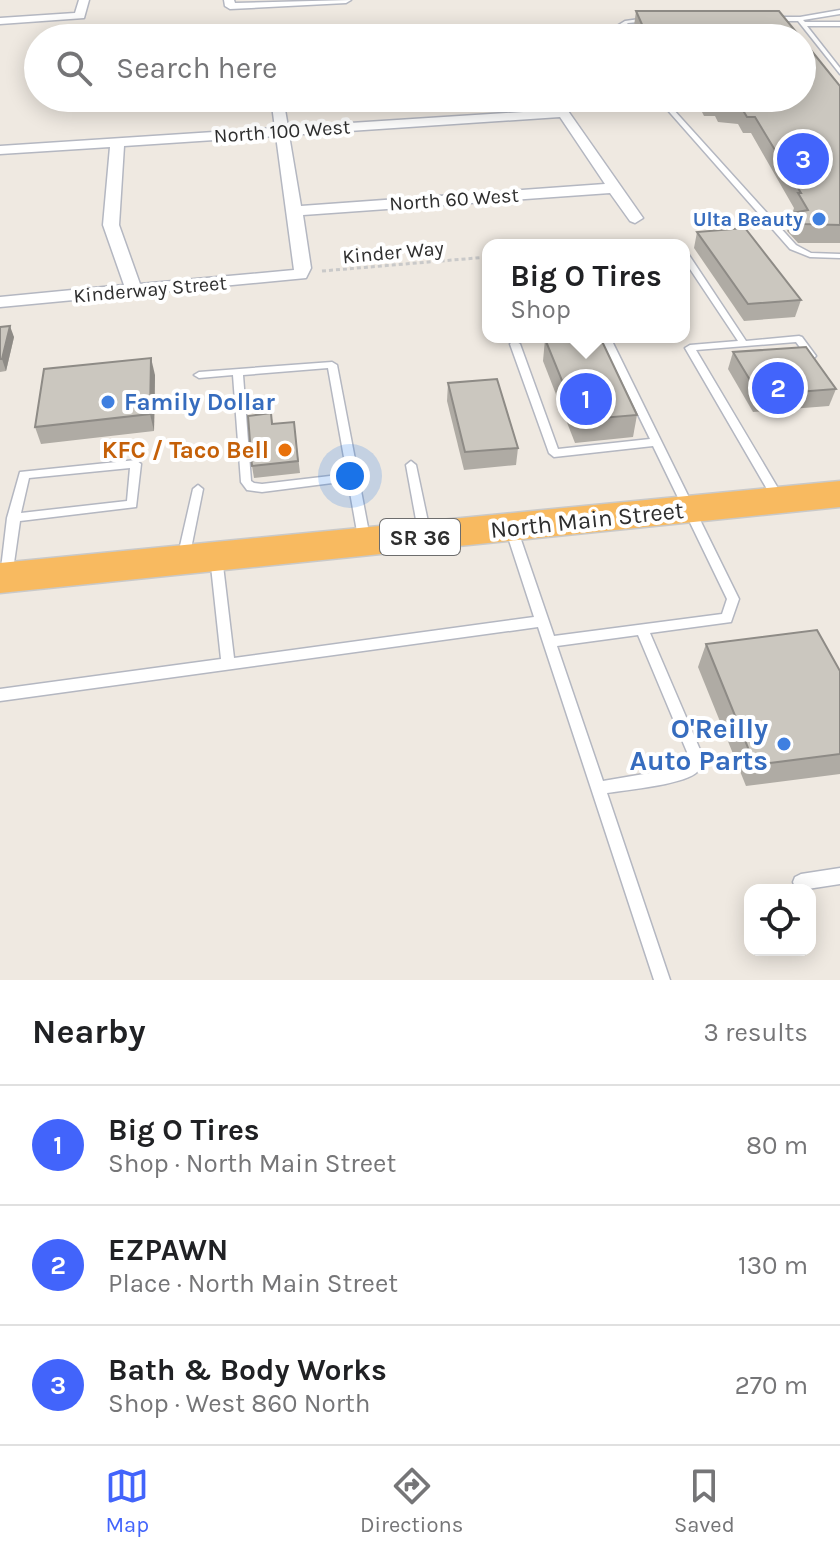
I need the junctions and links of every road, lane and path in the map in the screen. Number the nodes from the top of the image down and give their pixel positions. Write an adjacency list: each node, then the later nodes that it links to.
1 (84, 0): 7 (street)
2 (346, 0): 3 (street)
3 (230, 3)
4 (840, 12): 8 (lane)
5 (769, 19): 8 (lane)
6 (662, 20): 9 (lane)
7 (0, 21)
8 (801, 22): 10 (lane)
9 (624, 24)
10 (840, 24)
11 (816, 41): 12 (lane)
12 (840, 72)
13 (280, 112): 16 (street)
14 (672, 112): 22 (lane)
15 (563, 113): 16 (street, North 100 West); 19 (street)
16 (283, 130): 17 (street, North 100 West); 20 (street)
17 (117, 142): 18 (street, North 100 West); 26 (street)
18 (0, 150)
19 (614, 188): 20 (street, North 60 West); 21 (street)
20 (295, 211): 25 (street)
21 (635, 218)
22 (840, 256)
23 (482, 258): 25 (path, Kinder Way)
24 (690, 263): 30 (lane)
25 (300, 274): 26 (street, Kinderway Street)
26 (134, 290): 27 (street, Kinderway Street)
27 (0, 302)
28 (608, 343): 34 (lane)
29 (515, 344): 34 (lane)
30 (744, 344): 31 (lane); 39 (lane)
31 (815, 362)
32 (238, 372): 33 (lane); 36 (lane); 36 (lane)
33 (199, 375)
34 (657, 442): 40 (lane)
35 (411, 465): 43 (lane)
36 (353, 477): 44 (lane)
37 (198, 489): 45 (lane)
38 (840, 494): 39 (highway, North Main Street / SR 36)
39 (779, 500): 40 (highway, North Main Street / SR 36)
40 (690, 510): 42 (highway, North Main Street / SR 36); 48 (lane)
41 (13, 518): 41 (lane); 46 (lane)
42 (511, 527): 43 (highway, North Main Street / SR 36); 47 (lane)
43 (425, 536): 44 (highway, North Main Street / SR 36)
44 (365, 543): 45 (highway, North Main Street / SR 36)
45 (200, 558): 46 (highway, North Main Street / SR 36); 50 (lane)
46 (3, 578)
47 (542, 621): 49 (lane); 50 (lane)
48 (642, 630): 49 (lane); 52 (lane)
49 (549, 642): 52 (lane)
50 (228, 663): 51 (lane)
51 (0, 695)
52 (598, 788): 55 (lane)
53 (840, 876): 54 (lane)
54 (801, 882)
55 (662, 980)

